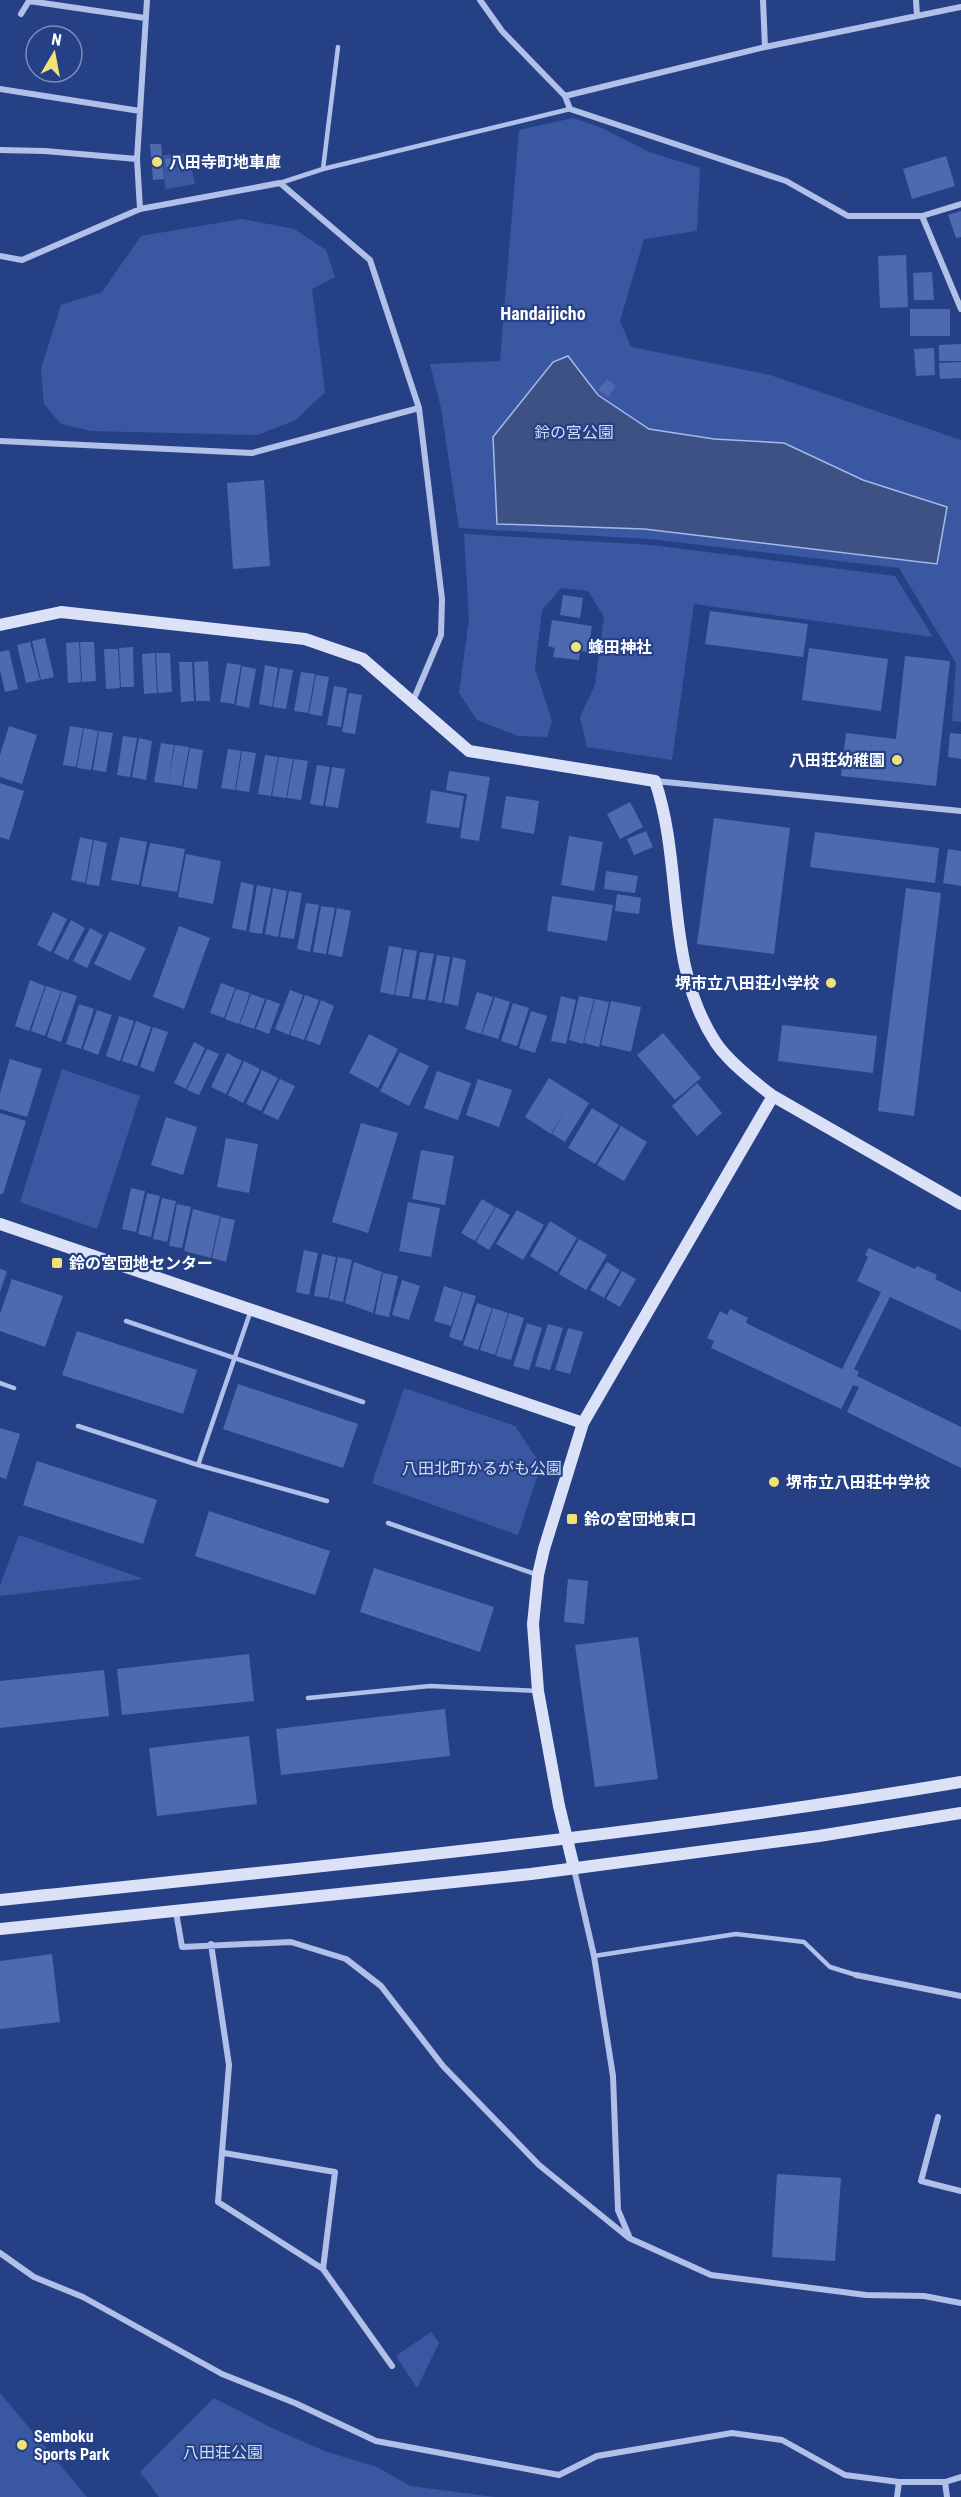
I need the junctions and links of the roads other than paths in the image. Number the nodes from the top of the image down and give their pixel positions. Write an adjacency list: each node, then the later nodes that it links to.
1 (147, 0): 8 (street)
2 (480, 0): 12 (street)
3 (763, 0): 10 (street)
4 (916, 0): 7 (street)
5 (961, 7): 7 (street)
6 (21, 14): 8 (street)
7 (917, 16): 10 (street)
8 (145, 18): 14 (street)
9 (338, 47): 17 (lane)
10 (765, 47): 12 (street)
11 (0, 89): 14 (street)
12 (566, 96): 13 (street)
13 (570, 109): 17 (lane); 21 (street)
14 (140, 111): 16 (street)
15 (0, 150): 16 (street)
16 (137, 159): 20 (street)
17 (323, 170): 18 (lane)
18 (280, 183): 20 (street); 24 (street)
19 (961, 204): 21 (street)
20 (140, 209): 22 (street)
21 (922, 216): 23 (street)
22 (0, 256)
23 (961, 309)
24 (419, 408): 25 (street); 27 (street)
25 (0, 441)
26 (0, 625): 27 (street)
27 (413, 701): 28 (street)
28 (655, 781): 29 (street); 30 (street)
29 (961, 811)
30 (773, 1096): 31 (street); 39 (street)
31 (961, 1204)
32 (0, 1224): 33 (street)
33 (251, 1310): 35 (lane); 39 (street)
34 (126, 1321): 35 (lane)
35 (234, 1359): 38 (lane); 41 (lane)
36 (0, 1383): 37 (lane)
37 (14, 1388)
38 (363, 1402)
39 (583, 1423): 44 (street)
40 (78, 1426): 41 (lane)
41 (198, 1465): 42 (lane)
42 (327, 1501)
43 (388, 1523): 44 (lane)
44 (538, 1575): 45 (street)
45 (538, 1690): 46 (lane); 49 (street)
46 (308, 1698)
47 (961, 1782): 49 (street)
48 (961, 1813): 50 (street)
49 (566, 1839): 50 (street); 51 (street)
50 (574, 1868): 52 (street); 55 (street)
51 (0, 1900)
52 (176, 1912): 53 (street); 54 (street)
53 (0, 1929)
54 (211, 1944): 59 (street); 61 (street)
55 (594, 1956): 56 (lane); 61 (street)
56 (856, 1975): 57 (street)
57 (961, 1996)
58 (938, 2117): 60 (street)
59 (224, 2153): 63 (street); 63 (street)
60 (961, 2191)
61 (629, 2238): 64 (street)
62 (0, 2253): 67 (street)
63 (323, 2269): 65 (street)
64 (961, 2303)
65 (392, 2366)
66 (961, 2477): 68 (street)
67 (899, 2482): 68 (street); 69 (street)
68 (945, 2482): 70 (street)
69 (897, 2497)
70 (947, 2497)

